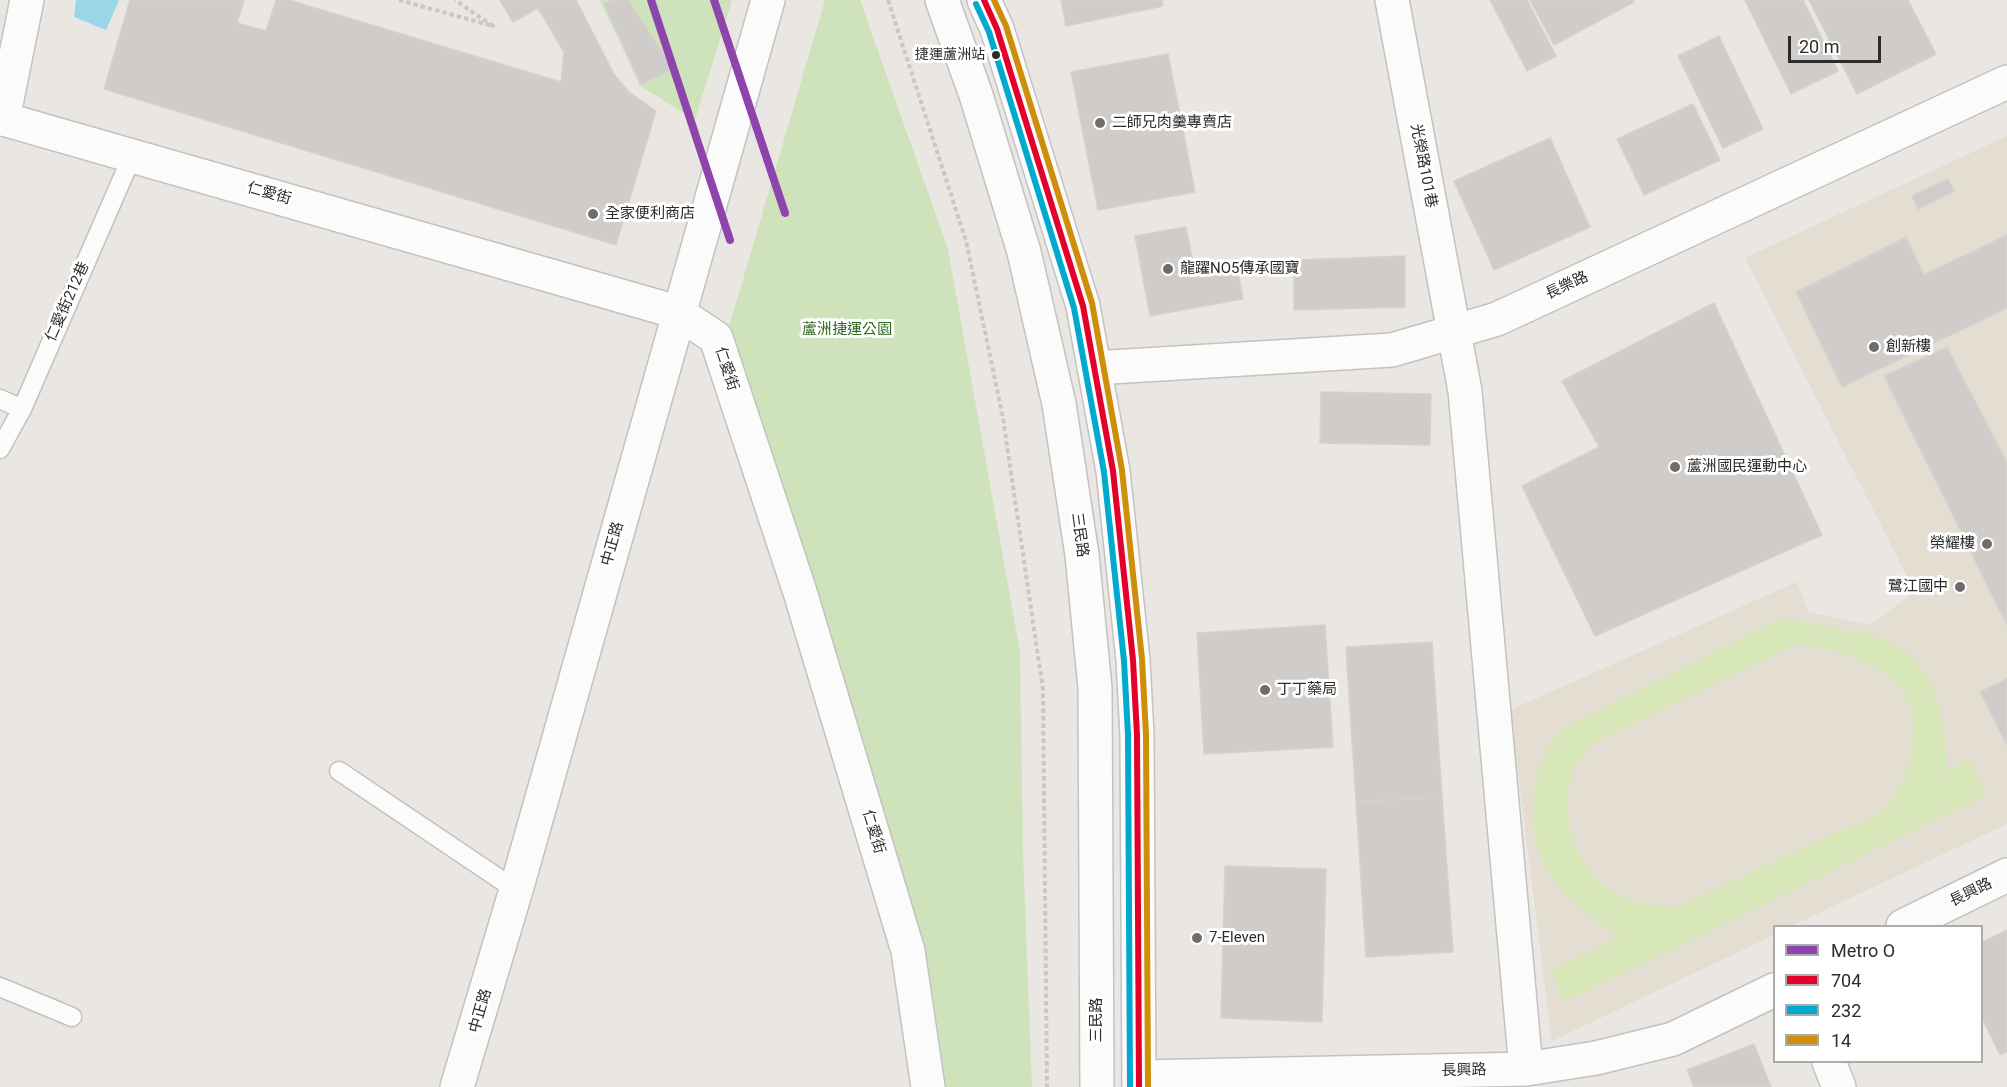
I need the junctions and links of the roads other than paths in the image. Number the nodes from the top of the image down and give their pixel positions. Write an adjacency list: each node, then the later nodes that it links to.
1 (27, 0): 7 (street)
2 (768, 0): 9 (street, 中正路)
3 (942, 0): 27 (street, 三民路)
4 (984, 0): 11 (street)
5 (1392, 0): 10 (street, 光榮路101巷)
6 (2007, 82): 10 (street, 長樂路)
7 (2, 118): 8 (street, 仁愛街)
8 (133, 154): 9 (street, 仁愛街); 13 (lane, 仁愛街212巷)
9 (677, 312): 17 (street, 中正路); 26 (street, 仁愛街)
10 (1454, 332): 11 (street, 長樂路); 23 (street, 光榮路101巷)
11 (1094, 368): 24 (street)
12 (0, 399): 13 (lane)
13 (22, 409): 14 (lane, 仁愛街212巷)
14 (0, 449)
15 (339, 771): 17 (lane)
16 (2007, 875): 18 (street, 長興路)
17 (516, 890): 25 (street, 中正路)
18 (1907, 925)
19 (0, 987): 21 (lane)
20 (1773, 990): 23 (street, 長興路)
21 (72, 1017)
22 (1829, 1063): 28 (street)
23 (1526, 1069): 24 (street, 長興路)
24 (1139, 1082)
25 (457, 1087)
26 (928, 1087)
27 (1097, 1087)
28 (1839, 1087)

